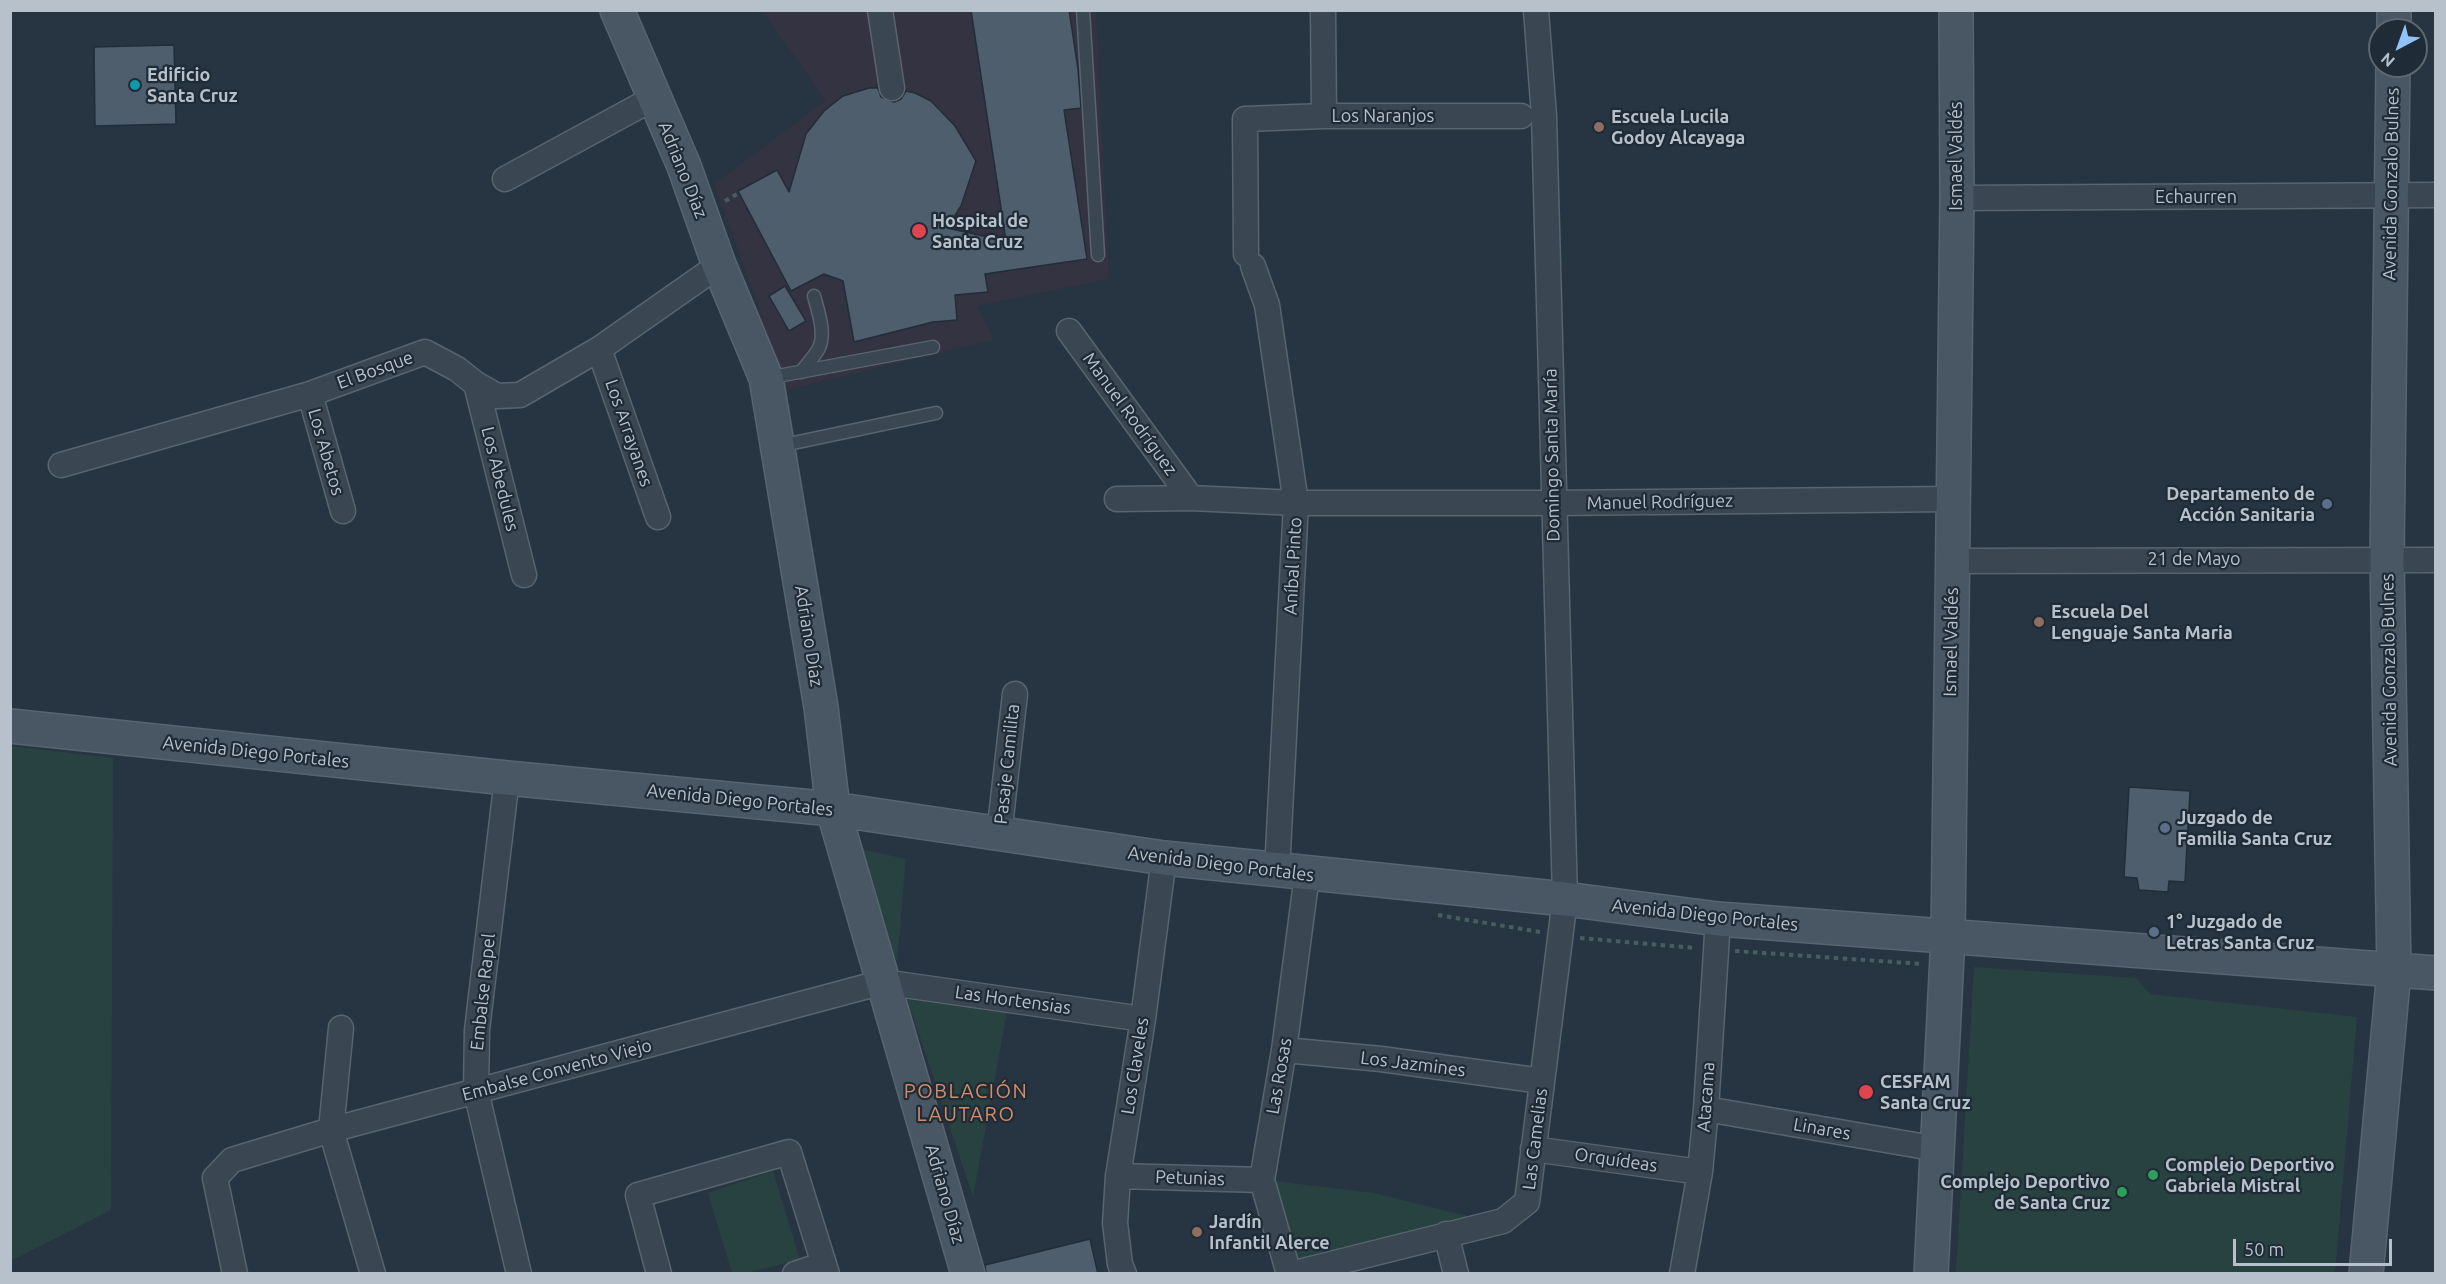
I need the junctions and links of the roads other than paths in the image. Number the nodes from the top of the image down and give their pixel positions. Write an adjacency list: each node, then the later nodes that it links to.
1 (616, 10): 9 (main road, Adriano Díaz)
2 (880, 10): 8 (street)
3 (1083, 10): 17 (lane)
4 (1323, 10): 11 (street)
5 (1536, 10): 34 (street, Domingo Santa María)
6 (1956, 10): 16 (main road, Ismael Valdés)
7 (2393, 78): 14 (main road, Avenida Gonzalo Bulnes)
8 (892, 88)
9 (654, 98): 13 (street); 18 (main road, Adriano Díaz)
10 (1521, 116): 11 (street, Los Naranjos)
11 (1324, 117): 12 (street, Los Naranjos)
12 (1245, 119): 33 (street, Aníbal Pinto)
13 (505, 179)
14 (2391, 195): 15 (street, Echaurren); 16 (street, Echaurren); 37 (main road, Avenida Gonzalo Bulnes)
15 (2436, 195)
16 (1957, 198): 32 (main road, Ismael Valdés)
17 (1098, 255)
18 (719, 265): 22 (street, El Bosque); 24 (main road, Adriano Díaz)
19 (814, 296): 23 (lane)
20 (1069, 331): 30 (street, Manuel Rodríguez)
21 (933, 347): 23 (lane)
22 (599, 349): 25 (street, El Bosque); 36 (street, Los Arrayanes)
23 (801, 372): 24 (lane)
24 (766, 378): 28 (main road, Adriano Díaz)
25 (476, 384): 26 (street, El Bosque); 40 (street, Los Abedules)
26 (309, 394): 29 (street, El Bosque); 35 (street, Los Abetos)
27 (936, 413): 28 (lane)
28 (778, 446): 44 (main road, Adriano Díaz)
29 (61, 465)
30 (1191, 498): 31 (street, Manuel Rodríguez); 33 (street, Manuel Rodríguez)
31 (1118, 499)
32 (1952, 499): 34 (street, Manuel Rodríguez); 39 (main road, Ismael Valdés)
33 (1296, 503): 34 (street, Manuel Rodríguez); 47 (street, Aníbal Pinto)
34 (1553, 504): 48 (street, Domingo Santa María)
35 (343, 510)
36 (658, 517)
37 (2387, 558): 38 (street, 21 de Mayo); 39 (street, 21 de Mayo); 51 (main road, Avenida Gonzalo Bulnes)
38 (2436, 560)
39 (1952, 561): 50 (main road, Ismael Valdés)
40 (524, 575)
41 (1015, 694): 45 (street, Pasaje Camilita)
42 (10, 726): 43 (main road, Avenida Diego Portales)
43 (507, 778): 44 (main road, Avenida Diego Portales); 58 (street, Embalse Rapel)
44 (833, 809): 45 (main road, Avenida Diego Portales); 53 (main road, Adriano Díaz)
45 (999, 835): 46 (main road, Avenida Diego Portales)
46 (1164, 858): 47 (main road, Avenida Diego Portales); 54 (street, Los Claveles)
47 (1292, 873): 48 (main road, Avenida Diego Portales); 56 (street, Las Rosas)
48 (1565, 899): 49 (main road, Avenida Diego Portales); 57 (street, Las Camelias)
49 (1717, 934): 50 (main road, Avenida Diego Portales); 59 (street, Atacama)
50 (1947, 951): 51 (main road, Avenida Diego Portales); 62 (main road, Ismael Valdés)
51 (2394, 971): 52 (main road, Avenida Diego Portales); 79 (main road, Avenida Gonzalo Bulnes)
52 (2436, 973)
53 (883, 982): 54 (street, Las Hortensias); 58 (street, Embalse Convento Viejo); 73 (main road, Adriano Díaz)
54 (1143, 1018): 64 (street, Los Claveles)
55 (341, 1028): 60 (street)
56 (1284, 1050): 57 (street, Los Jazmines); 65 (street, Las Rosas)
57 (1542, 1080): 61 (street, Las Camelias)
58 (476, 1092): 60 (street, Embalse Convento Viejo); 70 (street, Embalse Rapel)
59 (1706, 1109): 62 (street, Linares); 63 (street, Atacama)
60 (331, 1130): 68 (street, Embalse Convento Viejo); 69 (street)
61 (1533, 1149): 63 (street, Orquídeas); 66 (street, Las Camelias)
62 (1938, 1149): 78 (main road, Ismael Valdés)
63 (1700, 1172): 77 (street, Atacama)
64 (1118, 1176): 65 (street, Petunias); 74 (street, Los Claveles)
65 (1262, 1180): 75 (street, Las Rosas)
66 (1446, 1234): 75 (street, Las Camelias); 76 (street)
67 (825, 1269): 71 (street); 72 (street)
68 (235, 1274)
69 (373, 1274)
70 (519, 1274)
71 (659, 1274)
72 (795, 1274)
73 (968, 1274)
74 (1124, 1274)
75 (1290, 1274)
76 (1456, 1274)
77 (1682, 1274)
78 (1931, 1274)
79 (2366, 1274)

